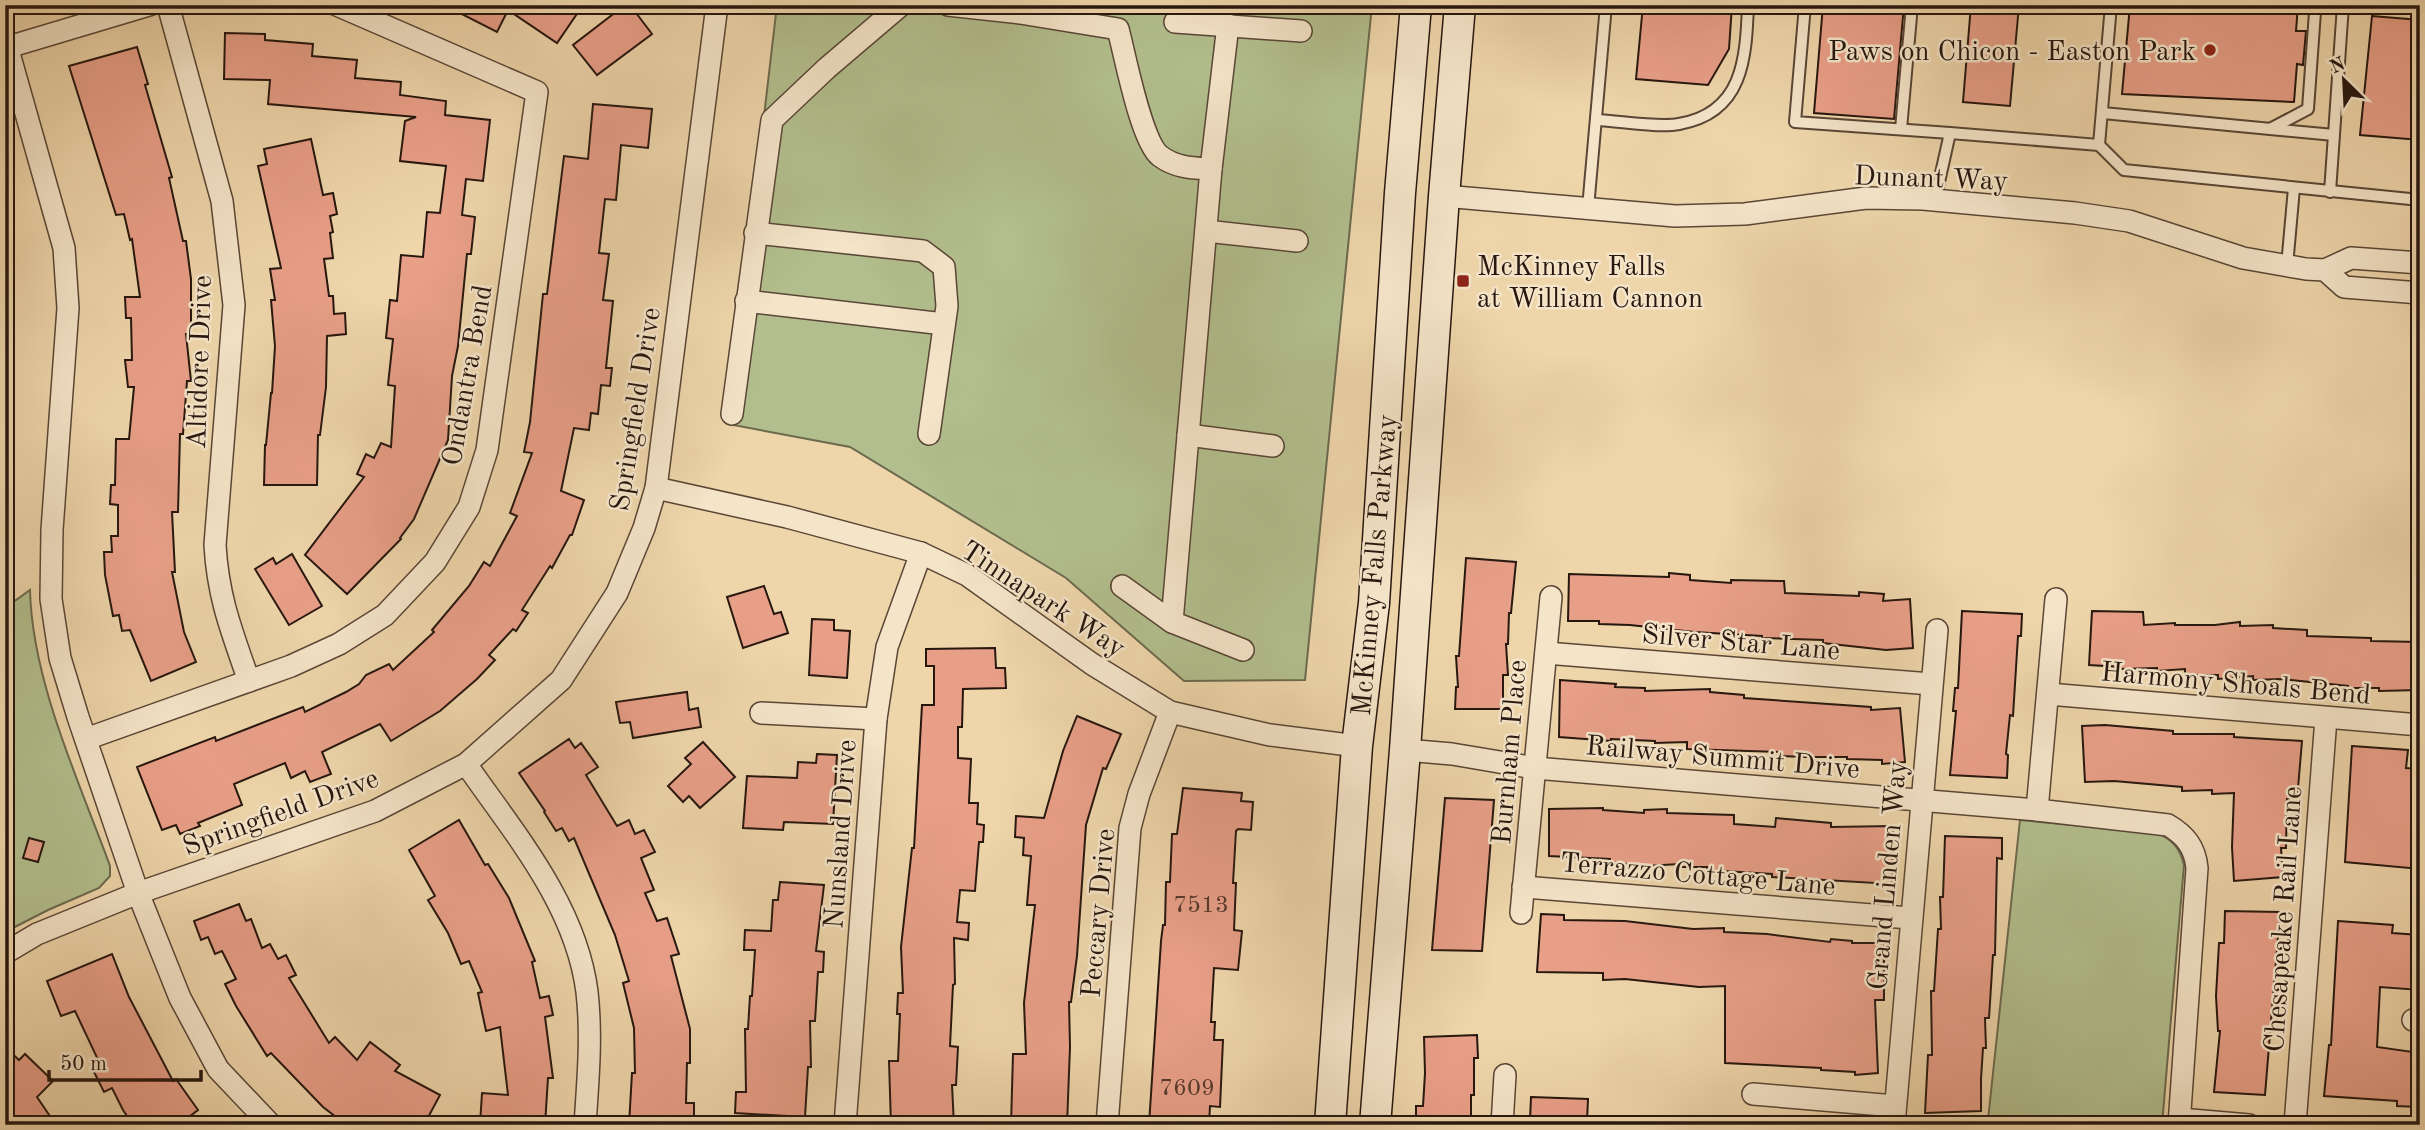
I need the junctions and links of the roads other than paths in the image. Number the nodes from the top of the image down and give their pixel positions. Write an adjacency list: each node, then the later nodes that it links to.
1 (149, 5): 19 (street)
2 (168, 5): 56 (street, Altidore Drive)
3 (337, 5): 56 (street, Ondantra Bend)
4 (717, 5): 47 (street, Springfield Drive)
5 (901, 5): 35 (street)
6 (948, 5): 27 (street)
7 (1416, 5): 65 (main road, McKinney Falls Parkway)
8 (1460, 5): 30 (main road, McKinney Falls Parkway)
9 (1606, 5): 21 (lane)
10 (1748, 5): 21 (lane)
11 (1805, 5): 22 (lane)
12 (1912, 5): 22 (lane)
13 (2111, 5): 20 (lane)
14 (2318, 5): 23 (lane)
15 (2343, 5): 25 (lane)
16 (1175, 22): 17 (street)
17 (1228, 25): 18 (street); 27 (street)
18 (1301, 31)
19 (6, 45): 64 (street)
20 (2103, 113): 23 (lane); 26 (lane)
21 (1597, 120): 33 (lane)
22 (1901, 129): 24 (lane)
23 (2270, 129): 25 (lane)
24 (1950, 133): 26 (lane); 31 (lane)
25 (2334, 135): 29 (lane)
26 (2099, 145): 28 (lane)
27 (1211, 169): 34 (street)
28 (2294, 188): 29 (lane); 38 (lane)
29 (2330, 192): 32 (lane)
30 (1444, 196): 33 (street, Dunant Way); 66 (main road, McKinney Falls Parkway)
31 (1935, 200): 33 (street, Dunant Way); 38 (street, Dunant Way)
32 (2420, 200)
33 (1588, 208)
34 (1206, 231): 36 (street); 45 (street)
35 (755, 233): 41 (street); 42 (street)
36 (1297, 241)
37 (2420, 263): 39 (street, Dunant Way)
38 (2287, 266): 39 (street, Dunant Way)
39 (2325, 270): 40 (street, Dunant Way)
40 (2420, 293)
41 (746, 301): 42 (street); 43 (street)
42 (944, 324): 44 (street)
43 (732, 414)
44 (929, 434)
45 (1188, 435): 46 (street); 52 (street)
46 (1273, 446)
47 (656, 488): 48 (street, Tinnapark Way); 67 (street, Springfield Drive)
48 (920, 553): 59 (street, Tinnapark Way); 62 (street, Nunsland Drive)
49 (1122, 586): 52 (street)
50 (1551, 597): 55 (street, Burnham Place)
51 (2056, 599): 58 (street)
52 (1172, 622): 54 (street)
53 (1937, 630): 57 (street, Grand Linden Way)
54 (1243, 650)
55 (1546, 653): 57 (street, Silver Star Lane); 68 (street, Burnham Place)
56 (249, 681): 64 (street, Ondantra Bend)
57 (1931, 684): 69 (street, Grand Linden Way)
58 (2048, 694): 61 (street, Harmony Shoals Bend); 70 (street)
59 (1170, 712): 65 (street, Tinnapark Way); 83 (street, Peccary Drive)
60 (761, 713): 62 (street)
61 (2326, 718): 63 (street, Harmony Shoals Bend); 88 (street, Chesapeake Rail Lane)
62 (876, 719): 82 (street, Nunsland Drive)
63 (2420, 725)
64 (86, 739): 72 (street)
65 (1357, 747): 66 (main road); 84 (main road, McKinney Falls Parkway)
66 (1405, 750): 68 (street, Railway Summit Drive); 85 (main road, McKinney Falls Parkway)
67 (466, 764): 72 (street, Springfield Drive); 81 (street)
68 (1535, 768): 69 (street, Railway Summit Drive); 71 (street, Burnham Place)
69 (1920, 802): 70 (street, Railway Summit Drive); 74 (street, Grand Linden Way)
70 (2037, 810): 79 (street, Railway Summit Drive)
71 (1523, 887): 73 (street, Burnham Place); 74 (street, Terrazzo Cottage Lane)
72 (138, 893): 75 (street, Springfield Drive); 80 (street)
73 (1521, 913)
74 (1910, 918): 78 (street, Grand Linden Way)
75 (5, 953)
76 (1506, 1075): 86 (street)
77 (1753, 1094): 78 (street)
78 (1894, 1116)
79 (2180, 1122): 87 (street)
80 (271, 1125)
81 (585, 1125)
82 (845, 1125)
83 (1107, 1125)
84 (1330, 1125)
85 (1375, 1125)
86 (1502, 1125)
87 (2249, 1125)
88 (2295, 1125)

